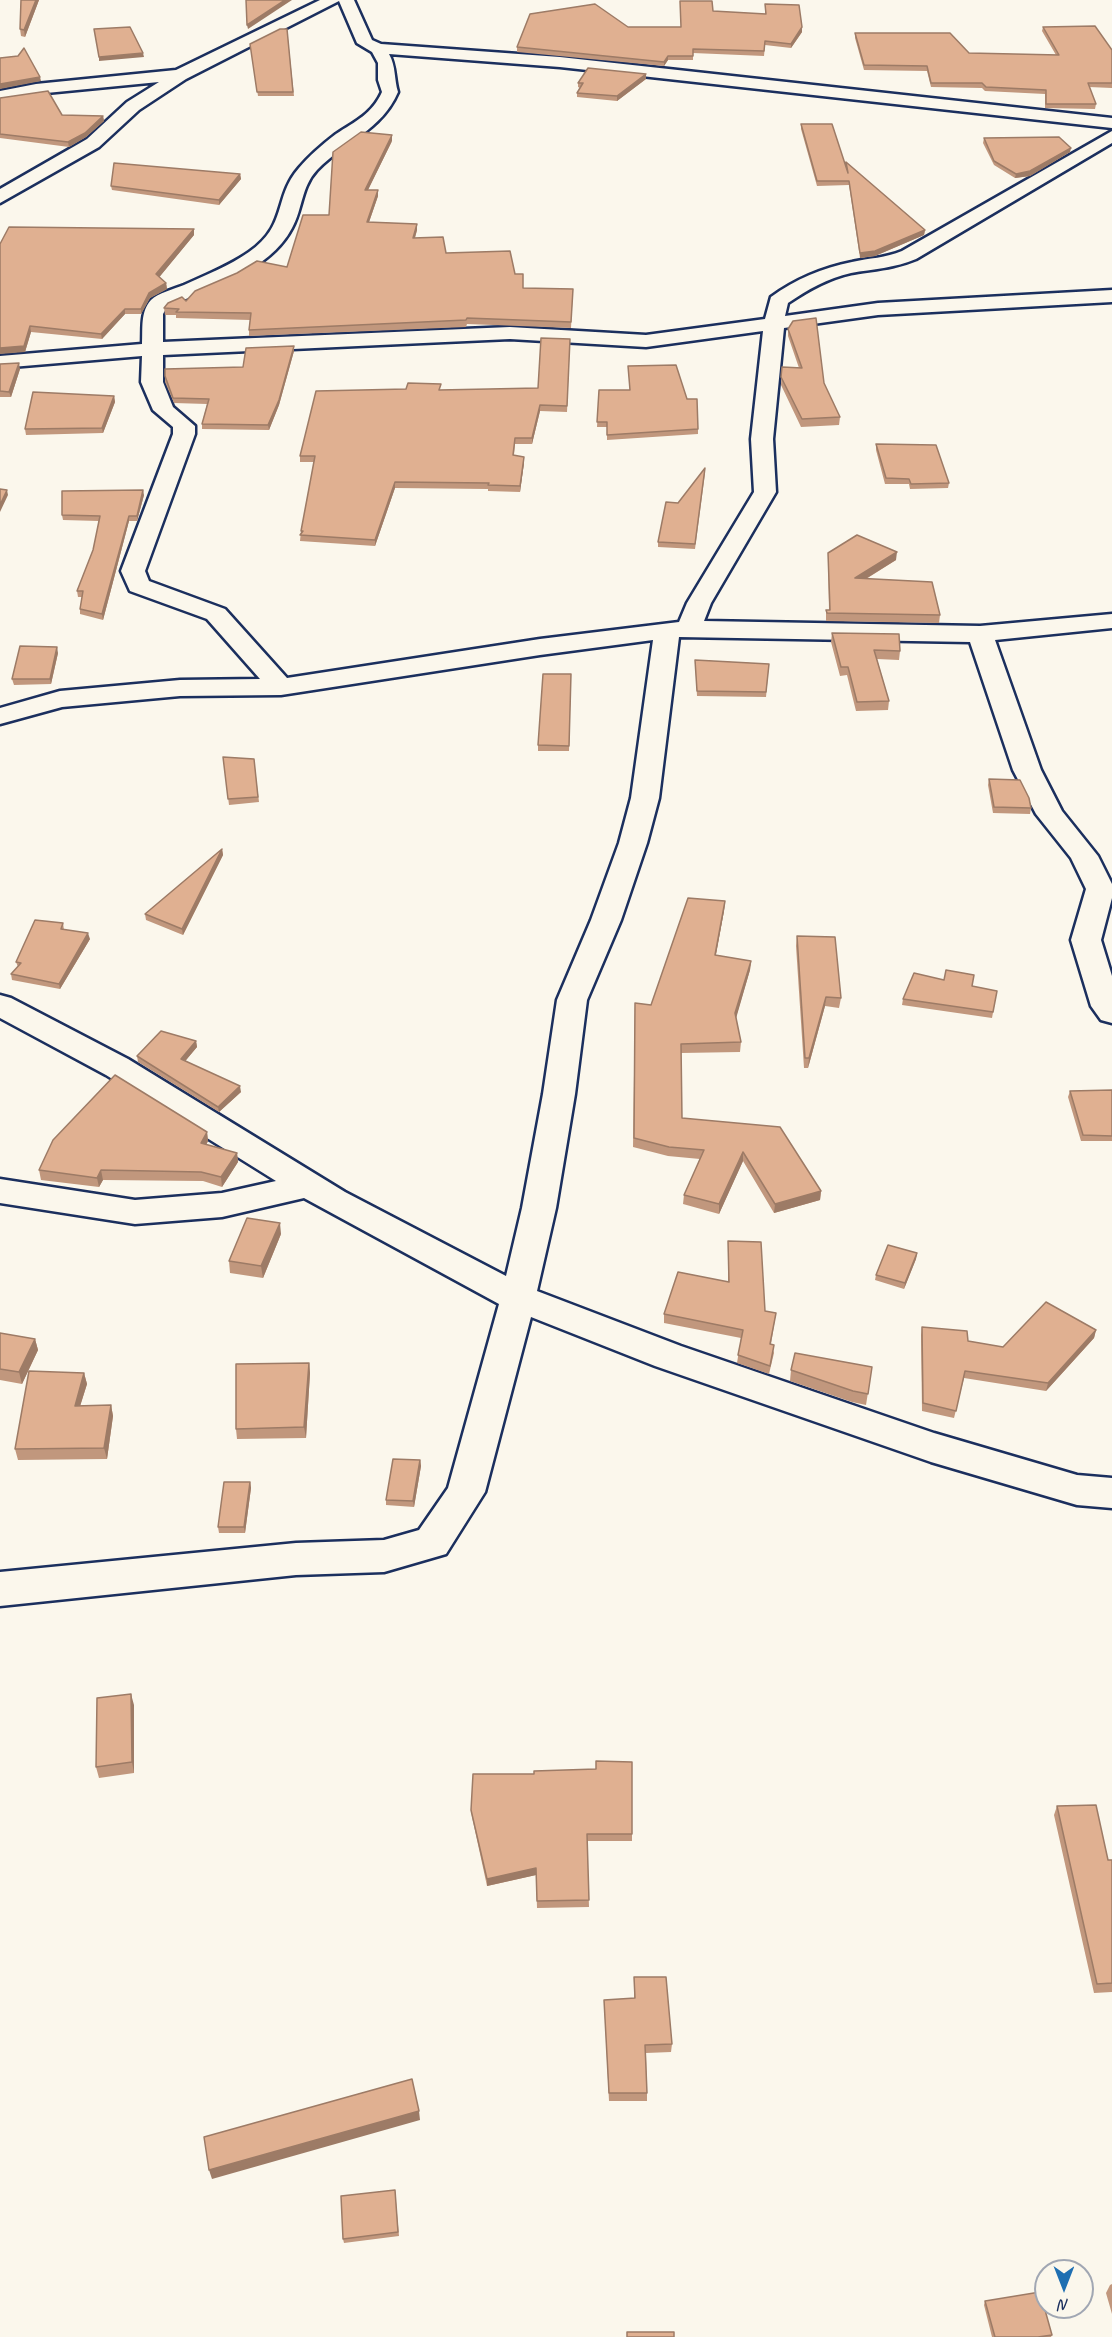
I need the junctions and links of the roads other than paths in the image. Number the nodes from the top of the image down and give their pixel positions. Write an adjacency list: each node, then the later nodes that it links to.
1 (332, 0): 4 (street)
2 (346, 0): 3 (street)
3 (378, 50): 6 (street); 11 (street)
4 (180, 75): 5 (street); 8 (street)
5 (0, 96)
6 (1112, 123)
7 (1112, 136): 10 (street)
8 (0, 197)
9 (1112, 296): 10 (street)
10 (774, 323): 11 (street); 14 (street)
11 (153, 348): 12 (street); 16 (street)
12 (0, 363)
13 (1112, 621): 15 (street)
14 (678, 629): 15 (street); 16 (street); 22 (street)
15 (980, 633): 19 (street)
16 (281, 687): 17 (street)
17 (0, 716)
18 (0, 1005): 20 (street)
19 (1112, 1014)
20 (310, 1185): 21 (street); 22 (street)
21 (0, 1191)
22 (518, 1298): 23 (street); 24 (street)
23 (1112, 1492)
24 (0, 1589)

